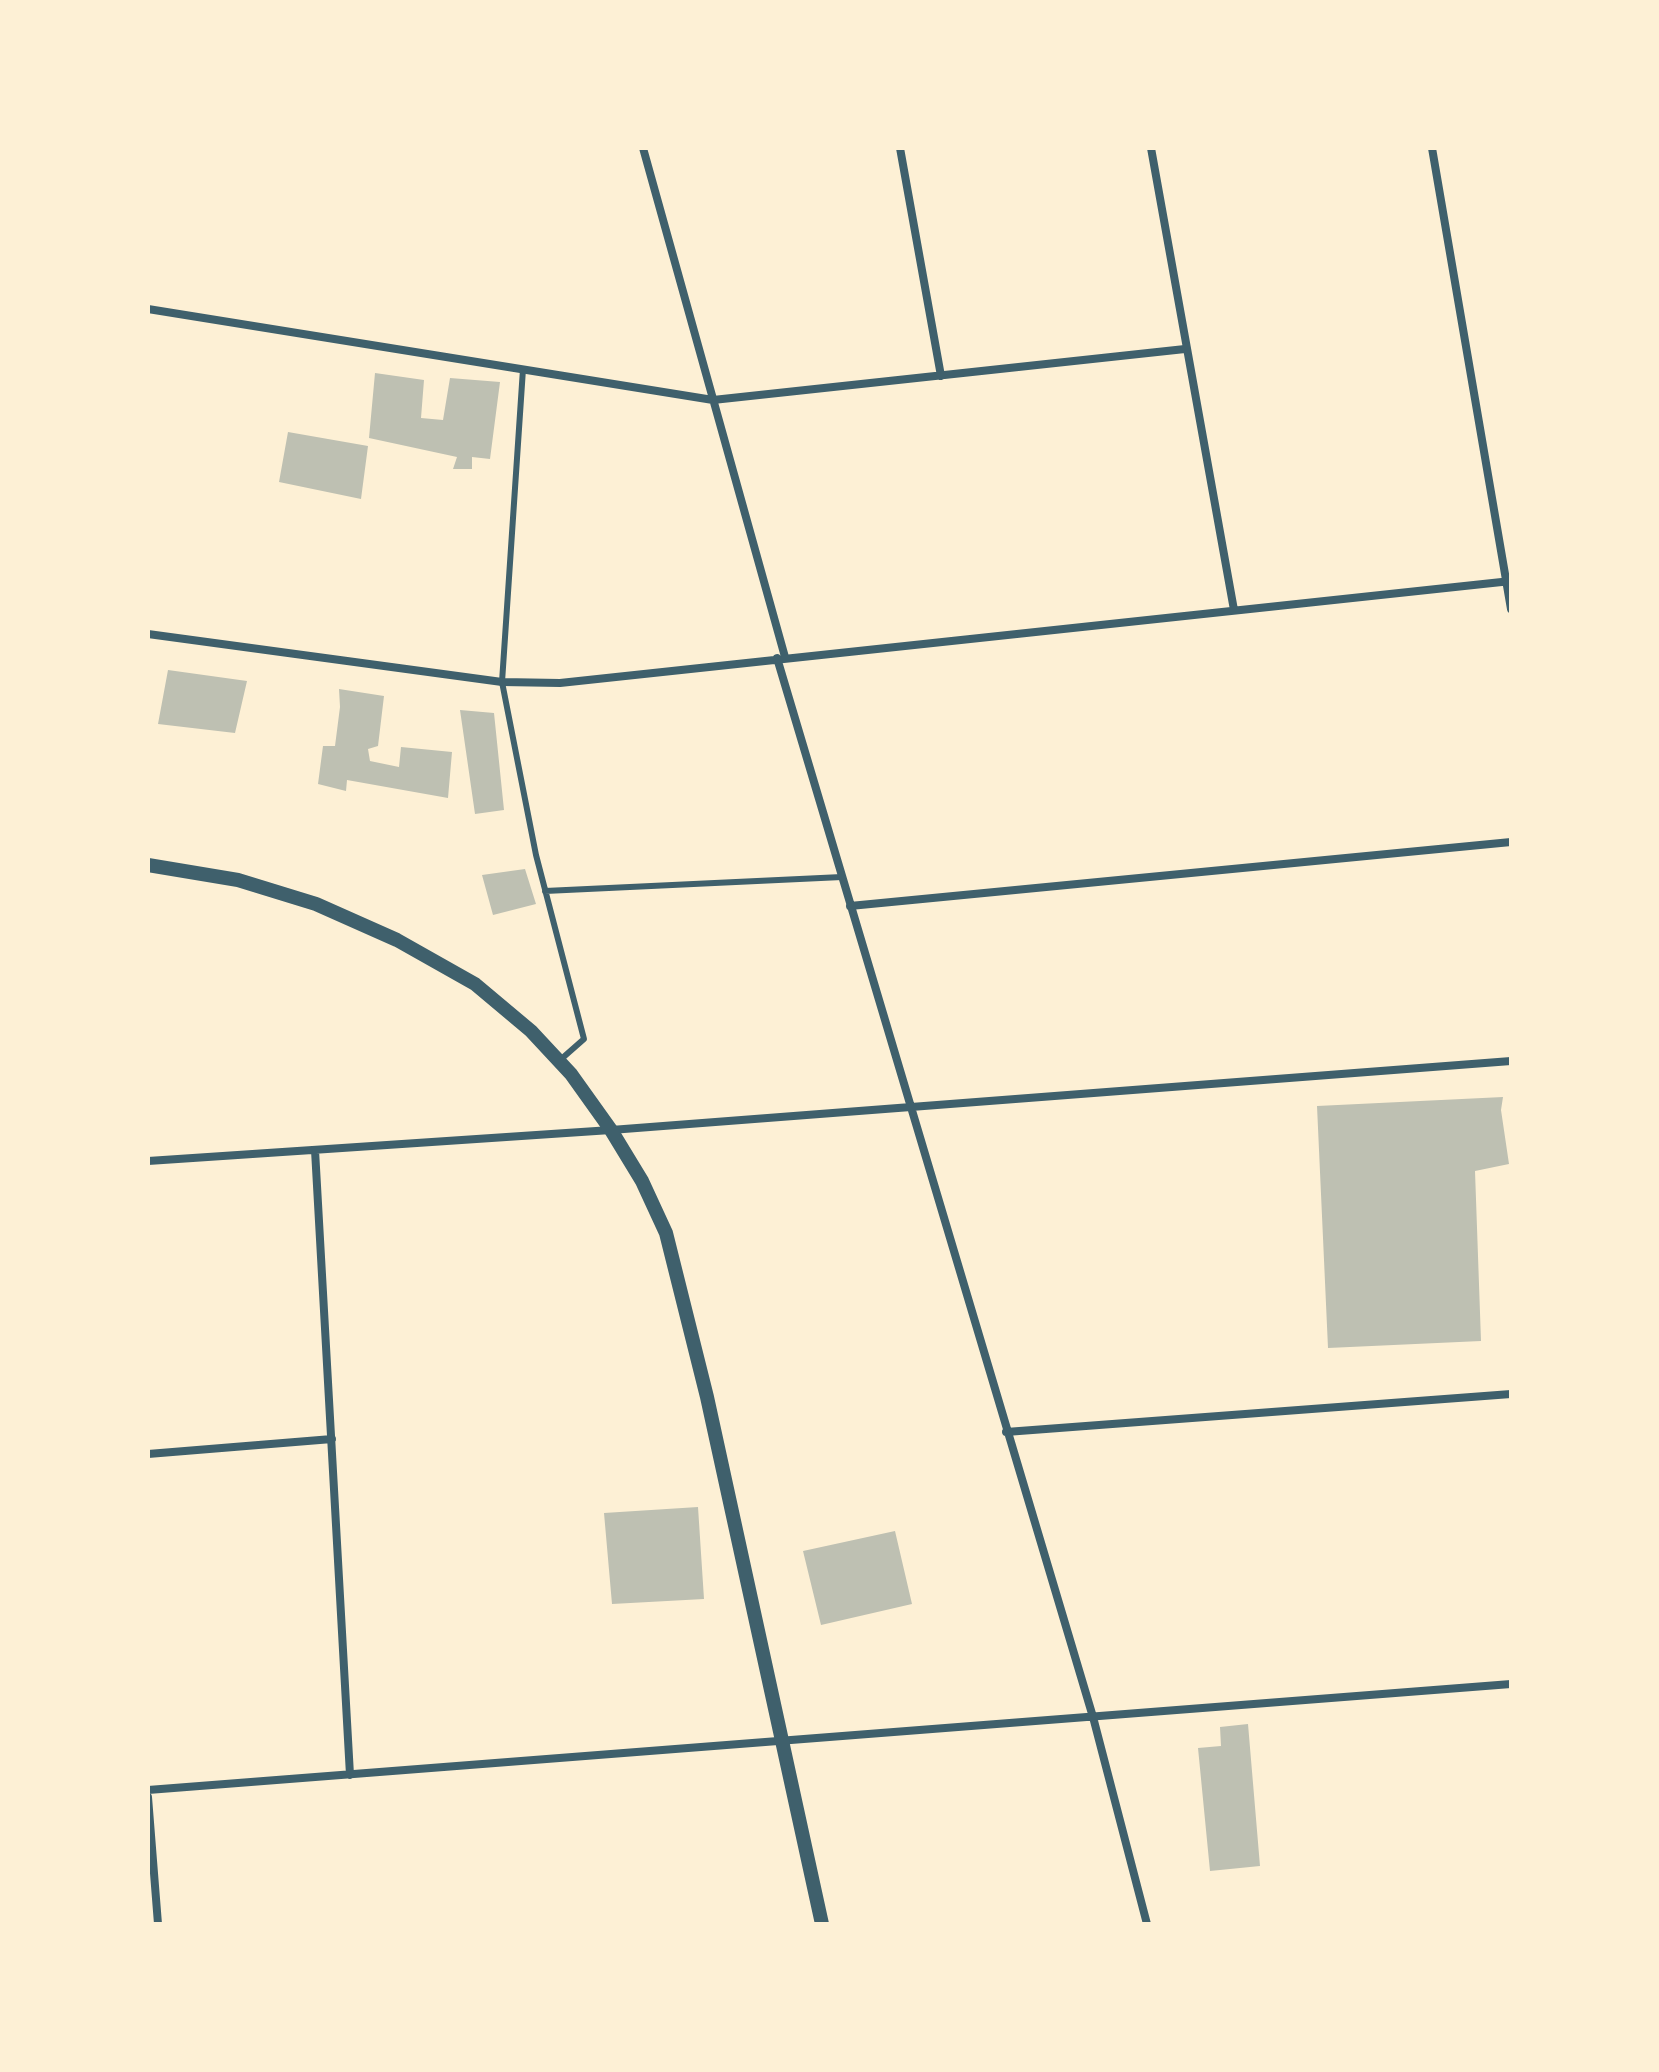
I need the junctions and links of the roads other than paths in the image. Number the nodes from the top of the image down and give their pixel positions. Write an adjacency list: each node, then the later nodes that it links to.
1 (643, 148): 9 (street)
2 (900, 148): 8 (street)
3 (1151, 148): 6 (street)
4 (1432, 148): 10 (street)
5 (148, 309): 7 (street)
6 (1185, 349): 8 (street); 12 (street)
7 (523, 369): 9 (street); 15 (lane)
8 (941, 376): 9 (street)
9 (713, 400): 14 (street)
10 (1508, 581): 11 (street); 12 (street)
11 (1511, 609)
12 (1234, 610): 14 (street)
13 (148, 634): 15 (street)
14 (781, 658): 15 (street); 18 (street)
15 (502, 682): 19 (lane)
16 (1511, 842): 20 (street)
17 (148, 865): 21 (street)
18 (842, 877): 19 (lane); 20 (street)
19 (545, 891): 21 (lane)
20 (850, 906): 23 (street)
21 (559, 1061): 24 (street)
22 (1511, 1061): 23 (street)
23 (910, 1105): 24 (street); 28 (street)
24 (611, 1130): 25 (street); 33 (street)
25 (315, 1150): 26 (street); 29 (street)
26 (148, 1161)
27 (1511, 1394): 28 (street)
28 (1006, 1432): 32 (street)
29 (332, 1439): 30 (street); 34 (street)
30 (148, 1454)
31 (1511, 1684): 32 (street)
32 (1093, 1717): 33 (street); 39 (street)
33 (782, 1742): 34 (street); 38 (street)
34 (350, 1775): 35 (street)
35 (148, 1790)
36 (148, 1797): 37 (street)
37 (158, 1924)
38 (822, 1924)
39 (1147, 1924)

